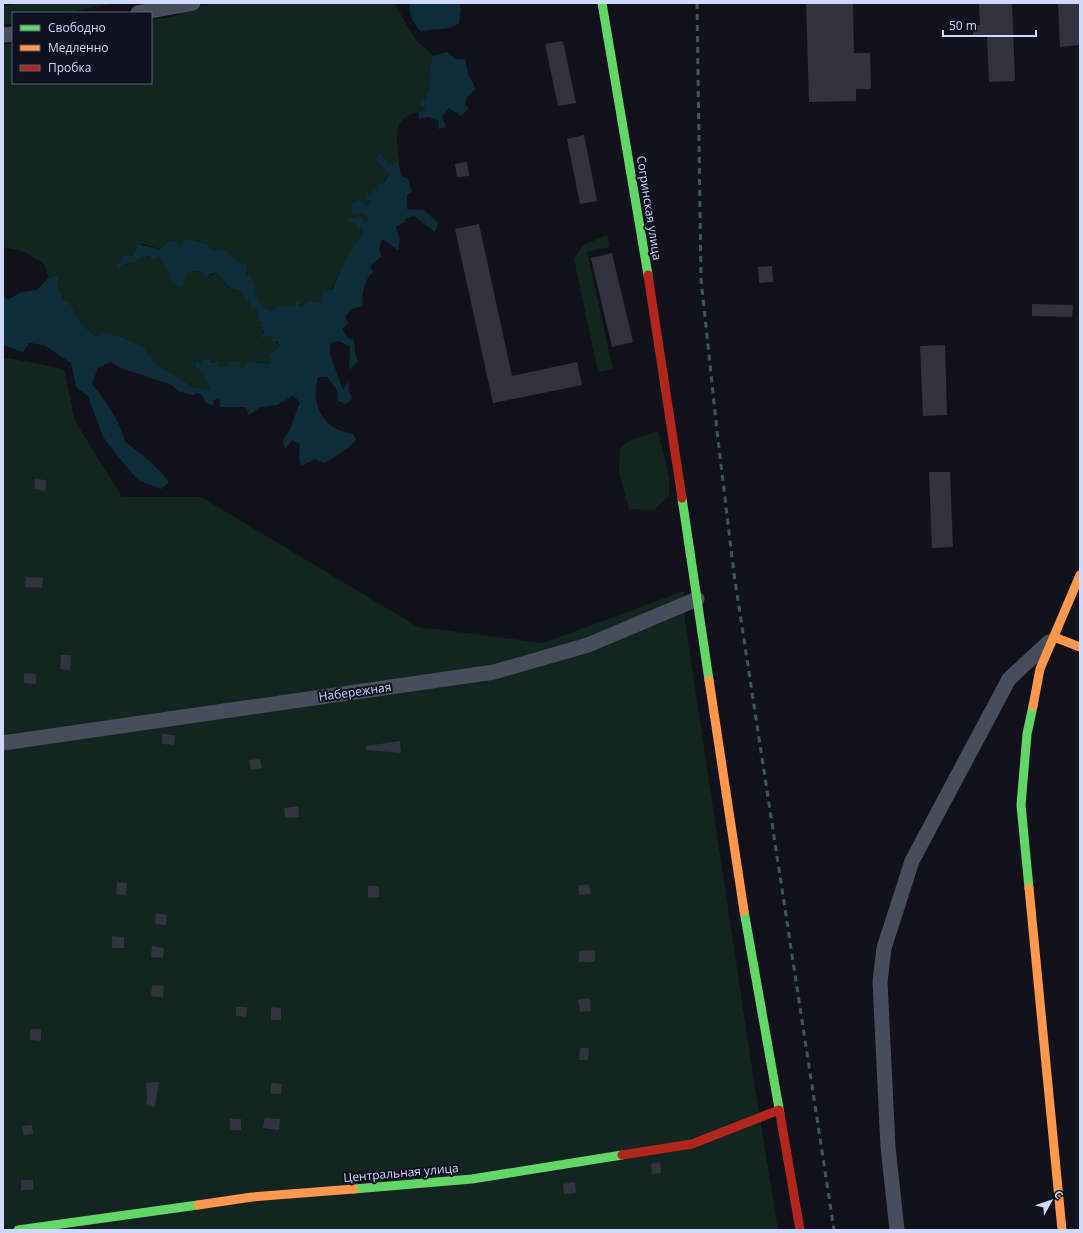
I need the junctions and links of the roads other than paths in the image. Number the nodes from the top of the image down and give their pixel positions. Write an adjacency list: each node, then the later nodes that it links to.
1 (193, 3): 3 (street)
2 (602, 3): 5 (street, Согринская улица)
3 (144, 12)
4 (1080, 575): 6 (street)
5 (697, 599): 8 (street, Набережная); 9 (street, Согринская улица)
6 (1054, 637): 7 (street); 12 (street); 13 (street)
7 (1080, 648)
8 (3, 743)
9 (779, 1110): 10 (street, Центральная улица); 11 (street, Согринская улица)
10 (18, 1230)
11 (800, 1230)
12 (897, 1230)
13 (1062, 1230)

